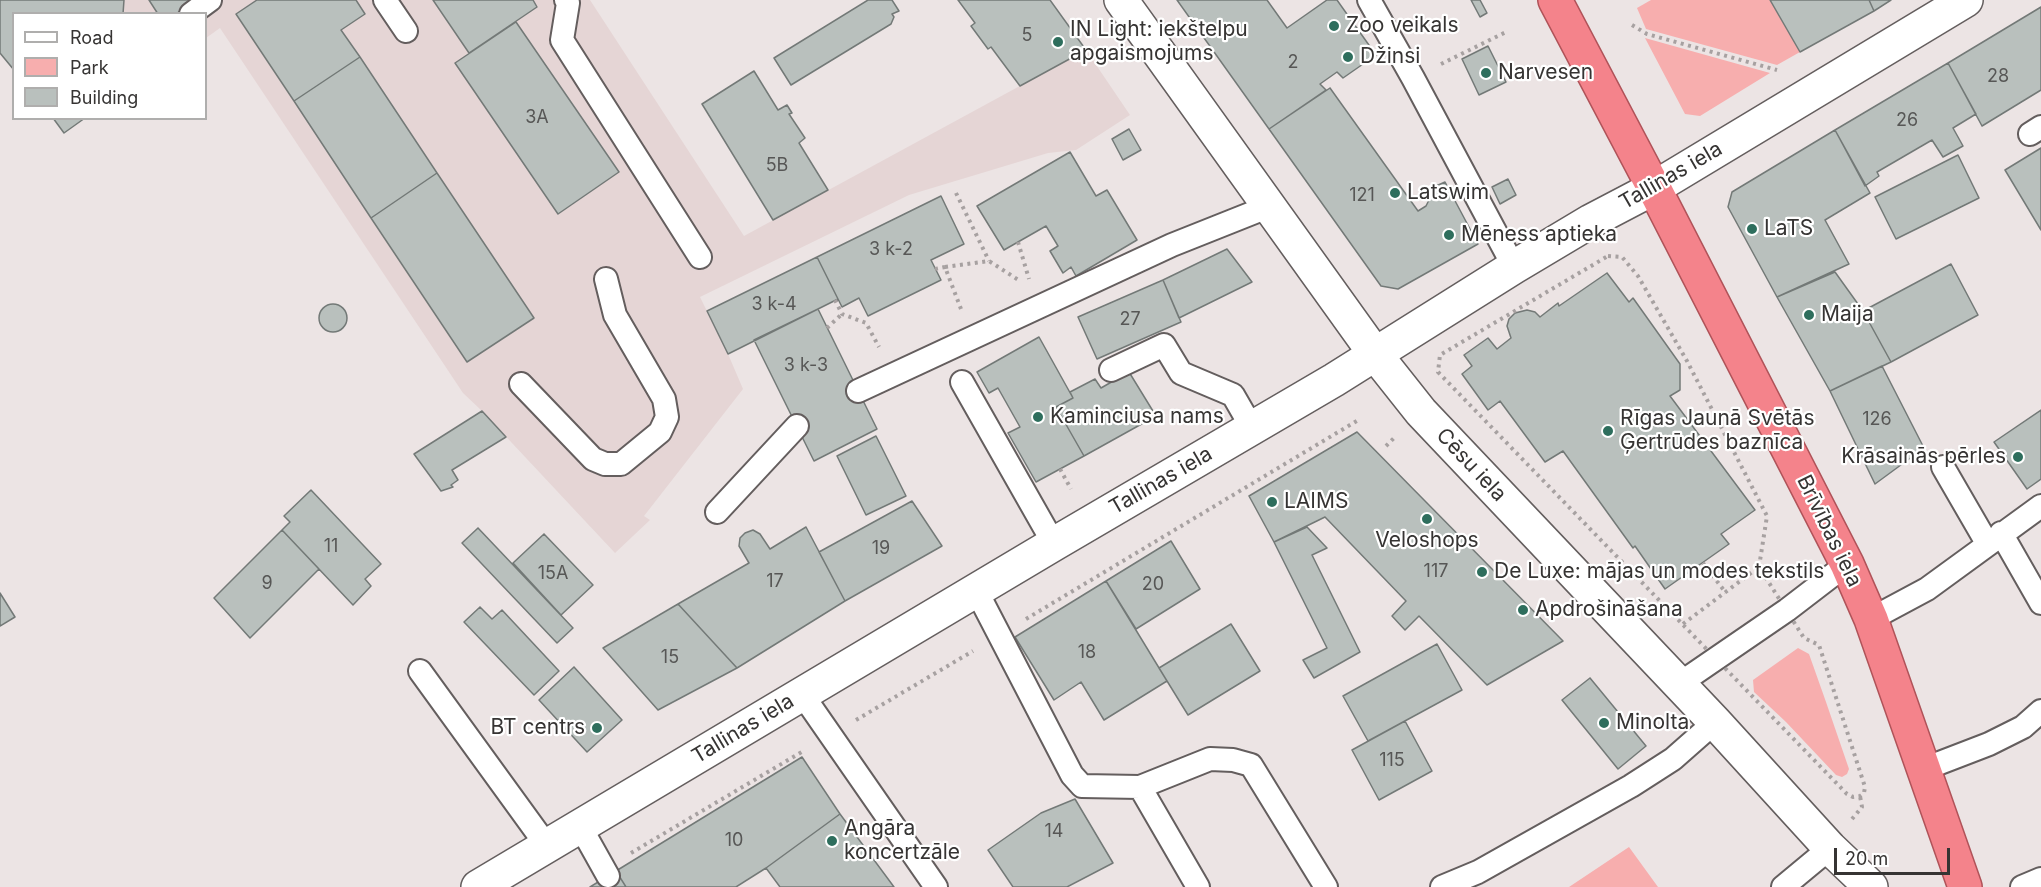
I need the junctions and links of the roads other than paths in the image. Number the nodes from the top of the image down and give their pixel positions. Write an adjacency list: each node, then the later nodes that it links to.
1 (210, 0): 8 (lane)
2 (385, 0): 9 (lane)
3 (566, 0): 12 (lane)
4 (1121, 0): 11 (street, Cēsu iela)
5 (1369, 0): 13 (lane)
6 (1555, 0): 10 (highway, Brīvības iela)
7 (1966, 0): 10 (street, Tallinas iela)
8 (194, 12)
9 (406, 31)
10 (1654, 188): 13 (street, Tallinas iela); 27 (highway, Brīvības iela)
11 (1270, 206): 15 (street, Cēsu iela); 19 (lane)
12 (700, 257)
13 (1514, 267): 15 (street, Tallinas iela)
14 (606, 279): 18 (lane)
15 (1375, 354): 21 (street, Tallinas iela); 32 (street, Cēsu iela)
16 (1111, 369): 21 (lane)
17 (962, 382): 26 (lane)
18 (521, 384)
19 (858, 391)
20 (797, 426): 24 (lane)
21 (1252, 428): 26 (street, Tallinas iela)
22 (1943, 467): 25 (lane)
23 (2041, 506): 25 (lane)
24 (717, 512)
25 (1994, 538): 29 (lane); 30 (lane)
26 (1054, 544): 28 (street, Tallinas iela)
27 (1847, 564): 30 (highway, Brīvības iela); 32 (lane)
28 (976, 590): 33 (street, Tallinas iela); 37 (lane)
29 (2041, 603)
30 (1871, 619): 36 (highway, Brīvības iela)
31 (420, 671): 39 (lane)
32 (1679, 684): 35 (street, Cēsu iela)
33 (802, 694): 38 (street, Tallinas iela); 44 (lane)
34 (2041, 711): 36 (lane)
35 (1715, 722): 40 (street, Cēsu iela); 47 (lane)
36 (1924, 769): 50 (highway, Brīvības iela)
37 (1140, 787): 45 (lane); 46 (lane)
38 (580, 826): 39 (street, Tallinas iela); 41 (lane)
39 (547, 846): 43 (street, Tallinas iela)
40 (1830, 848): 48 (lane); 49 (street, Cēsu iela)
41 (606, 872)
42 (2041, 879): 51 (lane)
43 (478, 887)
44 (936, 887)
45 (1198, 887)
46 (1326, 887)
47 (1442, 887)
48 (1783, 887)
49 (1871, 887)
50 (1965, 887)
51 (2022, 887)

